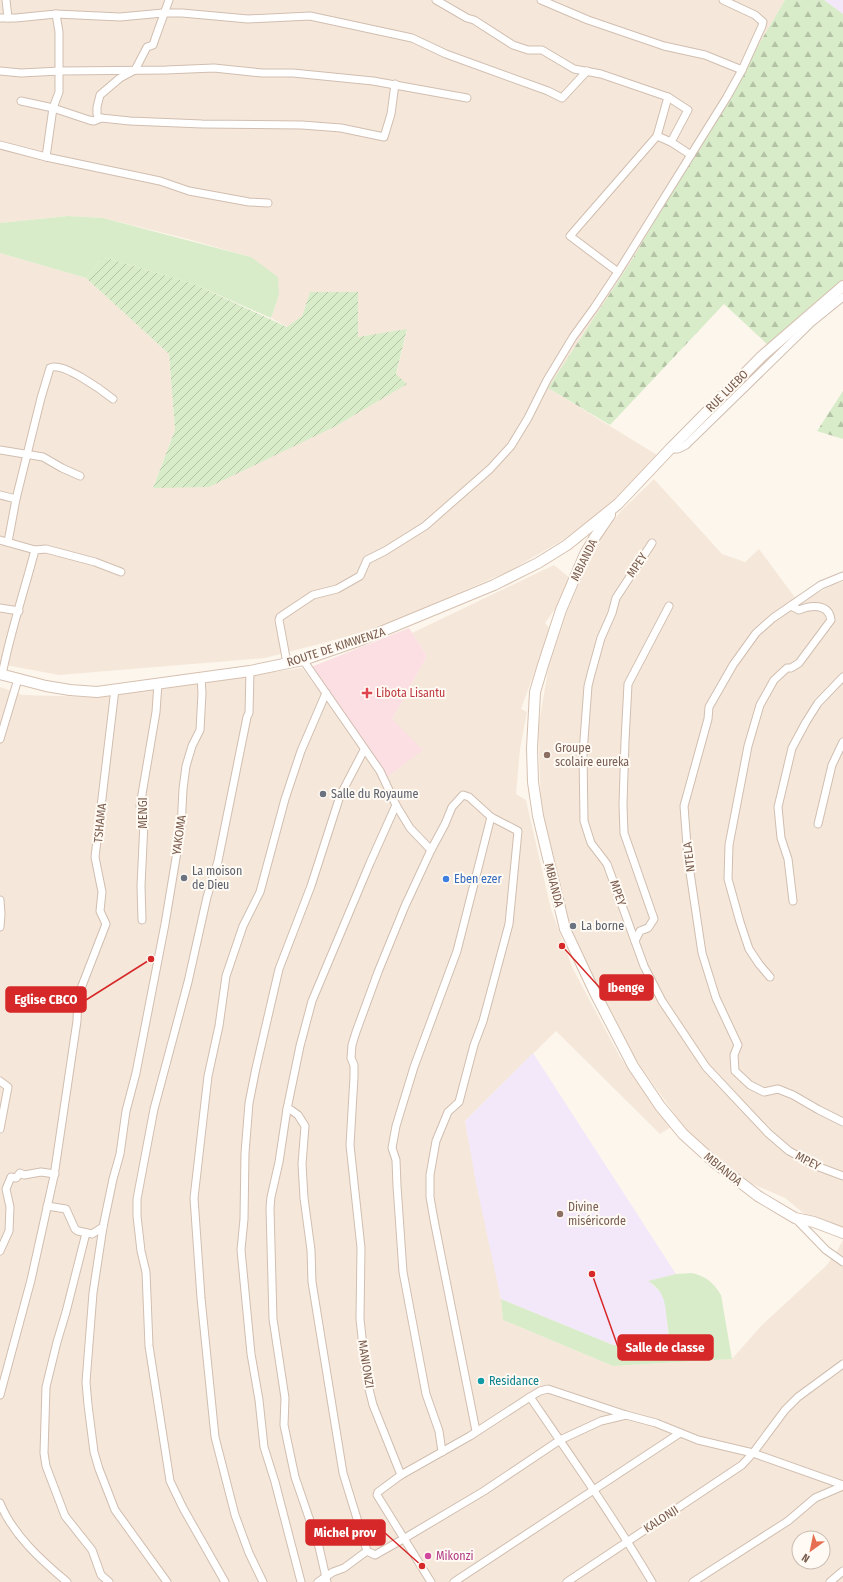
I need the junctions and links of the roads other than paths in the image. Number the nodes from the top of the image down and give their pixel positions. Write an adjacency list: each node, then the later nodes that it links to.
1 (6, 0): 8 (street)
2 (169, 0): 6 (street)
3 (436, 0): 13 (street)
4 (541, 0): 11 (street)
5 (723, 0): 11 (street)
6 (163, 13): 7 (street); 10 (street); 13 (street)
7 (56, 14): 8 (street); 9 (street)
8 (4, 18)
9 (60, 70): 10 (street); 12 (street); 18 (street)
10 (135, 70): 14 (street); 19 (street)
11 (742, 70): 23 (street)
12 (0, 71)
13 (587, 71): 15 (street)
14 (395, 84): 16 (street); 19 (street)
15 (668, 97): 20 (street); 21 (street)
16 (467, 98)
17 (21, 101): 18 (street)
18 (53, 108): 19 (street); 24 (street)
19 (101, 118)
20 (657, 136): 21 (street); 26 (street)
21 (671, 142): 23 (street)
22 (0, 145): 24 (street)
23 (691, 155): 26 (street)
24 (46, 157): 25 (street)
25 (268, 203)
26 (618, 272): 48 (street)
27 (843, 286): 30 (street, RUE LUEBO)
28 (843, 297): 30 (street)
29 (113, 399): 32 (street)
30 (670, 449): 36 (street, RUE LUEBO)
31 (0, 450): 32 (street)
32 (27, 454): 33 (street); 35 (street)
33 (80, 476)
34 (0, 495): 35 (street)
35 (16, 499): 38 (street)
36 (618, 504): 47 (street, ROUTE DE KIMWENZA); 77 (street, MBIANDA)
37 (0, 540): 38 (street)
38 (8, 542): 40 (street)
39 (652, 543): 68 (street, MPEY)
40 (35, 550): 41 (street); 46 (street)
41 (121, 572)
42 (843, 576): 44 (street, NTELA)
43 (669, 606): 68 (street)
44 (791, 606): 69 (street); 72 (street, NTELA)
45 (0, 608): 46 (street)
46 (19, 611): 50 (street)
47 (303, 660): 48 (street, ROUTE DE KIMWENZA); 56 (street)
48 (287, 663): 49 (street, ROUTE DE KIMWENZA)
49 (250, 671): 52 (street, ROUTE DE KIMWENZA); 106 (street)
50 (1, 675): 53 (street, ROUTE DE KIMWENZA)
51 (843, 677): 65 (street)
52 (201, 678): 54 (street, ROUTE DE KIMWENZA); 78 (street, YAKOMA)
53 (18, 679): 55 (street, ROUTE DE KIMWENZA); 57 (street)
54 (158, 683): 55 (street, ROUTE DE KIMWENZA); 66 (street, MENGI)
55 (115, 690): 74 (street, TSHAMA)
56 (326, 693): 59 (street); 107 (street)
57 (0, 739)
58 (843, 742): 62 (street)
59 (364, 750): 60 (street); 108 (street)
60 (396, 805): 63 (street); 71 (street)
61 (490, 817): 63 (street, MANIONZI); 88 (street); 91 (street)
62 (818, 824)
63 (431, 850): 93 (street, MANIONZI)
64 (0, 900): 67 (street)
65 (793, 901)
66 (142, 920)
67 (0, 927)
68 (636, 941): 75 (street, MPEY)
69 (770, 977)
70 (0, 1081): 73 (street)
71 (287, 1109): 100 (street); 102 (street)
72 (843, 1122)
73 (0, 1129)
74 (55, 1174): 76 (street, TSHAMA); 81 (street)
75 (843, 1176)
76 (47, 1206): 79 (street); 84 (street, TSHAMA)
77 (795, 1218): 80 (street, MBIANDA); 82 (street)
78 (103, 1227): 79 (street); 105 (street, YAKOMA)
79 (86, 1233): 104 (street)
80 (843, 1233)
81 (0, 1251)
82 (843, 1262)
83 (843, 1364): 92 (street, KALONJI)
84 (3, 1372): 85 (street, TSHAMA)
85 (0, 1395)
86 (530, 1397): 87 (street); 88 (street); 90 (street)
87 (626, 1415): 89 (street); 90 (street)
88 (476, 1431): 91 (street)
89 (680, 1434): 92 (street); 95 (street)
90 (560, 1440): 95 (street); 98 (street)
91 (442, 1452): 93 (street)
92 (753, 1453): 94 (street); 99 (street, KALONJI)
93 (401, 1475): 98 (street)
94 (843, 1486): 114 (street)
95 (594, 1491): 99 (street); 111 (street)
96 (0, 1503): 97 (street)
97 (2, 1513): 103 (street)
98 (405, 1538): 100 (street); 110 (street)
99 (628, 1542): 112 (street, KALONJI); 113 (street)
100 (367, 1552): 102 (street)
101 (843, 1571): 115 (street)
102 (327, 1579): 109 (street)
103 (67, 1582)
104 (109, 1582)
105 (167, 1582)
106 (225, 1582)
107 (263, 1582)
108 (301, 1582)
109 (318, 1582)
110 (431, 1582)
111 (454, 1582)
112 (568, 1582)
113 (652, 1582)
114 (693, 1582)
115 (830, 1582)

